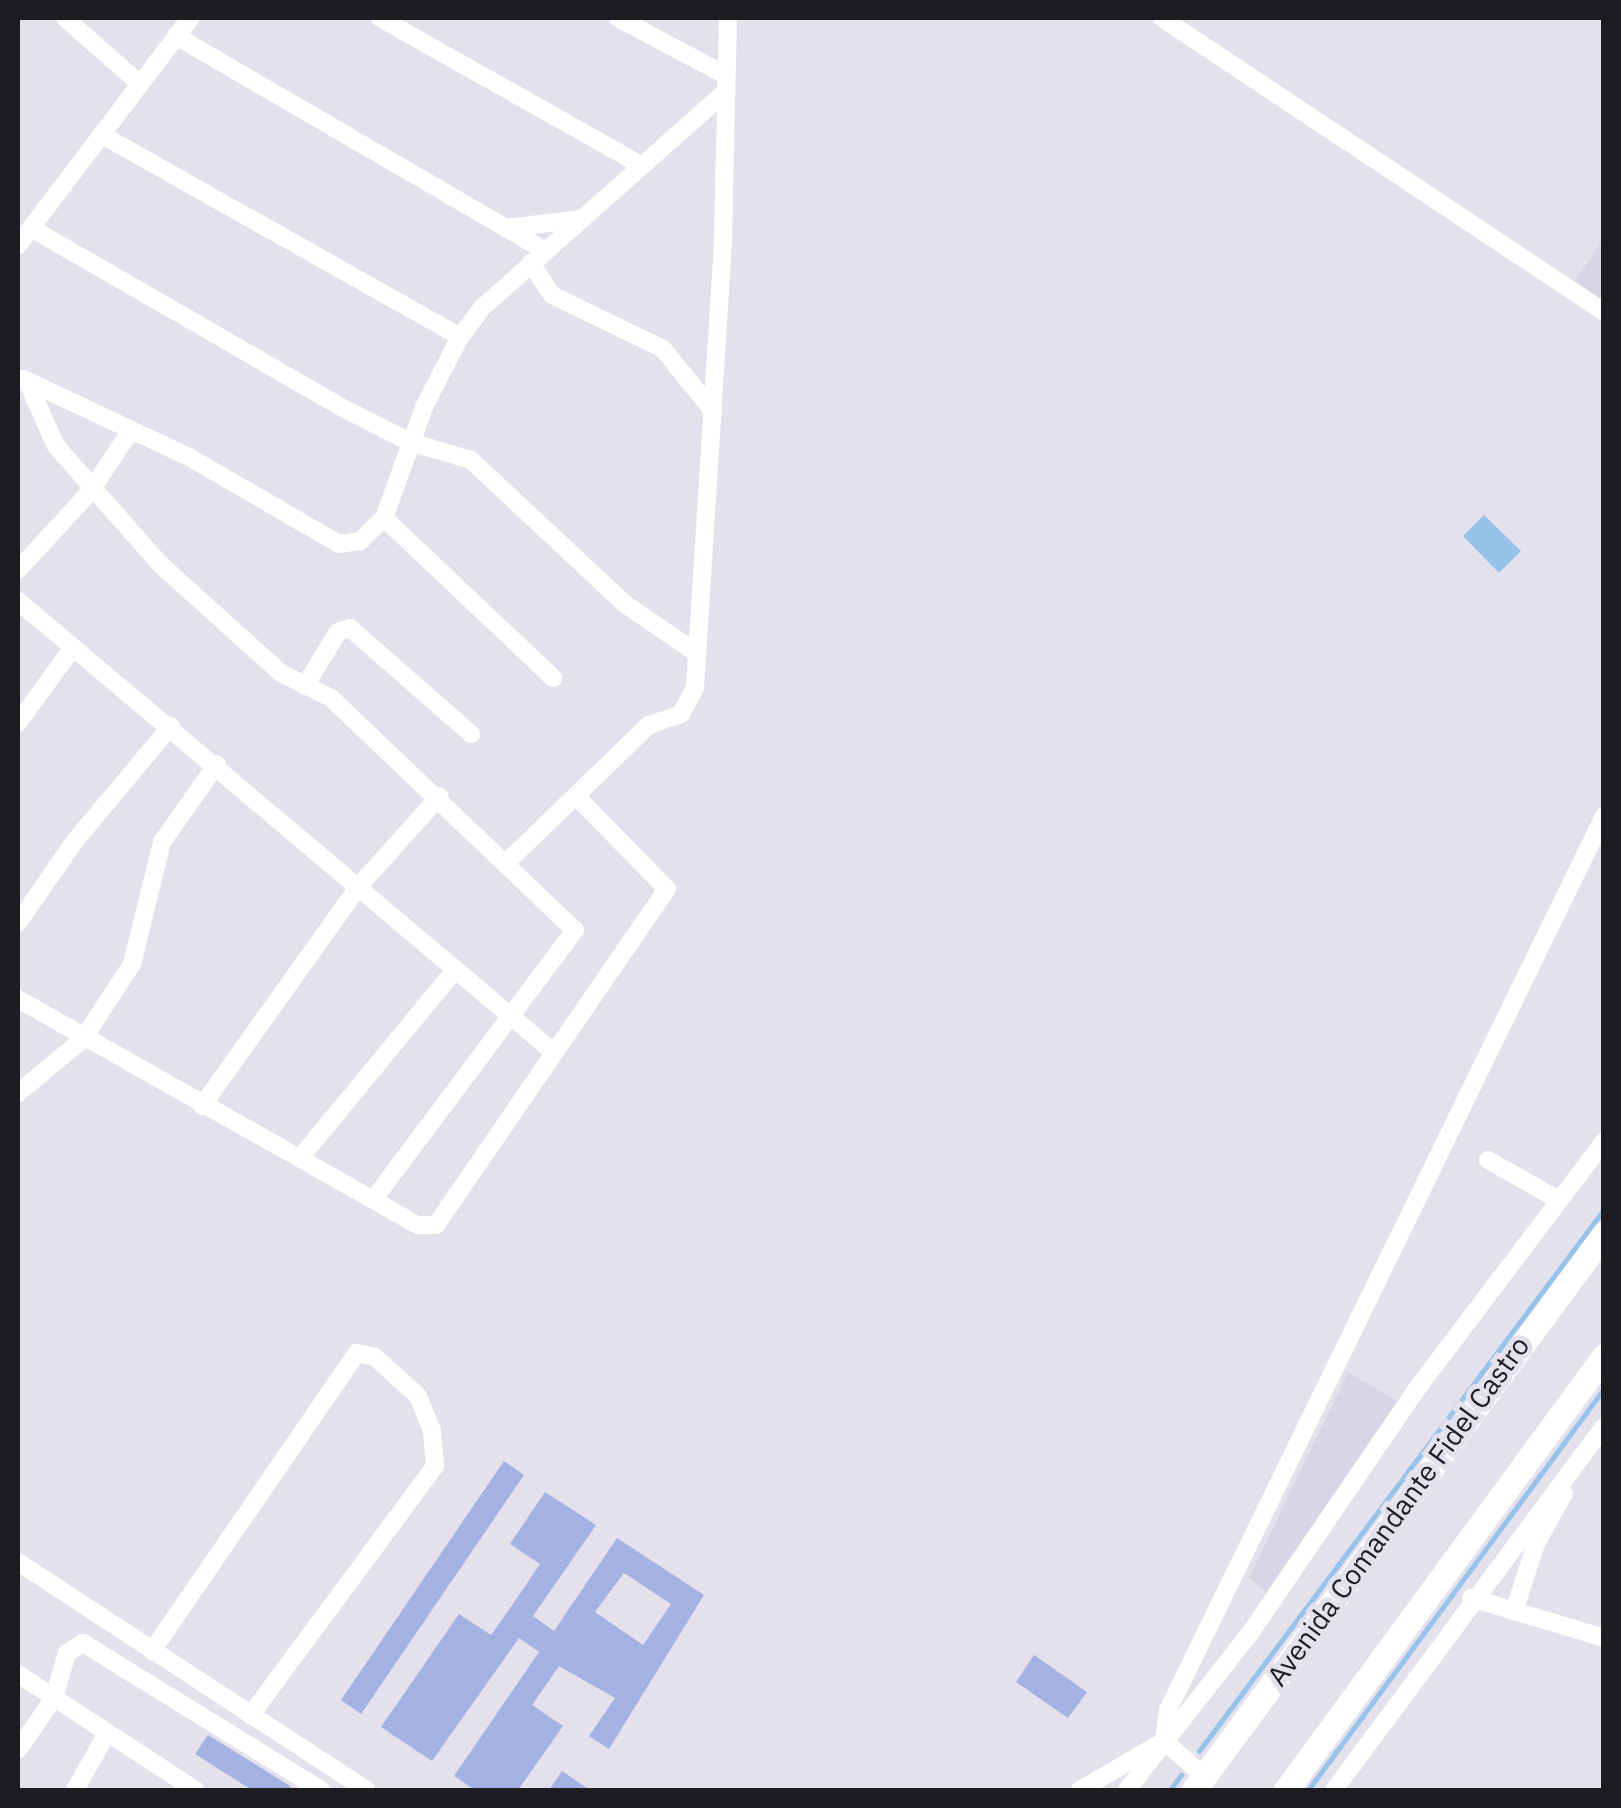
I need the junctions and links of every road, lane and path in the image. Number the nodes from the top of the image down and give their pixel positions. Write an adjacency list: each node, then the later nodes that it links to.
1 (65, 18): 8 (street)
2 (190, 18): 7 (street)
3 (380, 18): 11 (street)
4 (618, 18): 9 (street)
5 (728, 18): 9 (street)
6 (1162, 18): 17 (street)
7 (176, 36): 8 (street); 14 (street)
8 (140, 84): 10 (street)
9 (724, 84): 11 (street); 20 (street)
10 (102, 135): 13 (street); 18 (street)
11 (642, 166): 12 (street)
12 (582, 219): 14 (street); 16 (street)
13 (31, 228): 15 (street); 22 (street)
14 (507, 228): 16 (street)
15 (18, 246)
16 (538, 257): 18 (street); 20 (street)
17 (1604, 312)
18 (460, 337): 22 (street)
19 (22, 379): 21 (street); 23 (street)
20 (713, 412): 28 (street)
21 (131, 430): 23 (street); 24 (street)
22 (410, 442): 24 (street); 28 (street)
23 (90, 492): 25 (street); 30 (street)
24 (384, 518): 29 (street)
25 (18, 570)
26 (18, 601): 27 (street)
27 (72, 650): 31 (street); 32 (street)
28 (698, 654): 36 (street)
29 (553, 678)
30 (305, 686): 33 (street); 35 (street)
31 (18, 723)
32 (172, 726): 34 (street); 40 (street)
33 (471, 734)
34 (217, 764): 39 (street); 44 (street)
35 (440, 796): 38 (street); 39 (street)
36 (576, 796): 38 (street); 45 (street)
37 (1604, 816): 65 (street)
38 (508, 861): 43 (street)
39 (358, 887): 41 (street); 47 (street)
40 (18, 923)
41 (454, 971): 43 (street); 49 (street)
42 (18, 1000): 44 (street)
43 (509, 1018): 45 (street); 52 (street)
44 (84, 1039): 46 (street); 47 (street)
45 (551, 1050): 52 (street)
46 (18, 1092)
47 (202, 1106): 49 (street)
48 (1604, 1140): 51 (street)
49 (300, 1158): 52 (street)
50 (1488, 1160): 51 (street)
51 (1557, 1199): 65 (street)
52 (372, 1200)
53 (1604, 1234): 67 (highway, Avenida Comandante Fidel Castro)
54 (1604, 1356): 74 (highway)
55 (1602, 1430): 57 (street); 58 (street)
56 (18, 1562): 60 (street)
57 (1471, 1598): 58 (street); 75 (street)
58 (1514, 1611): 59 (street)
59 (1604, 1638)
60 (152, 1651): 63 (street); 63 (street)
61 (18, 1674): 62 (street)
62 (54, 1698): 64 (street); 66 (street); 70 (street)
63 (251, 1714): 71 (street)
64 (107, 1733): 68 (street); 69 (street)
65 (1164, 1741): 67 (street); 72 (street); 73 (street)
66 (18, 1750)
67 (1199, 1783)
68 (75, 1790)
69 (195, 1790)
70 (321, 1790)
71 (366, 1790)
72 (1080, 1790)
73 (1127, 1790)
74 (1286, 1790)
75 (1334, 1790)

